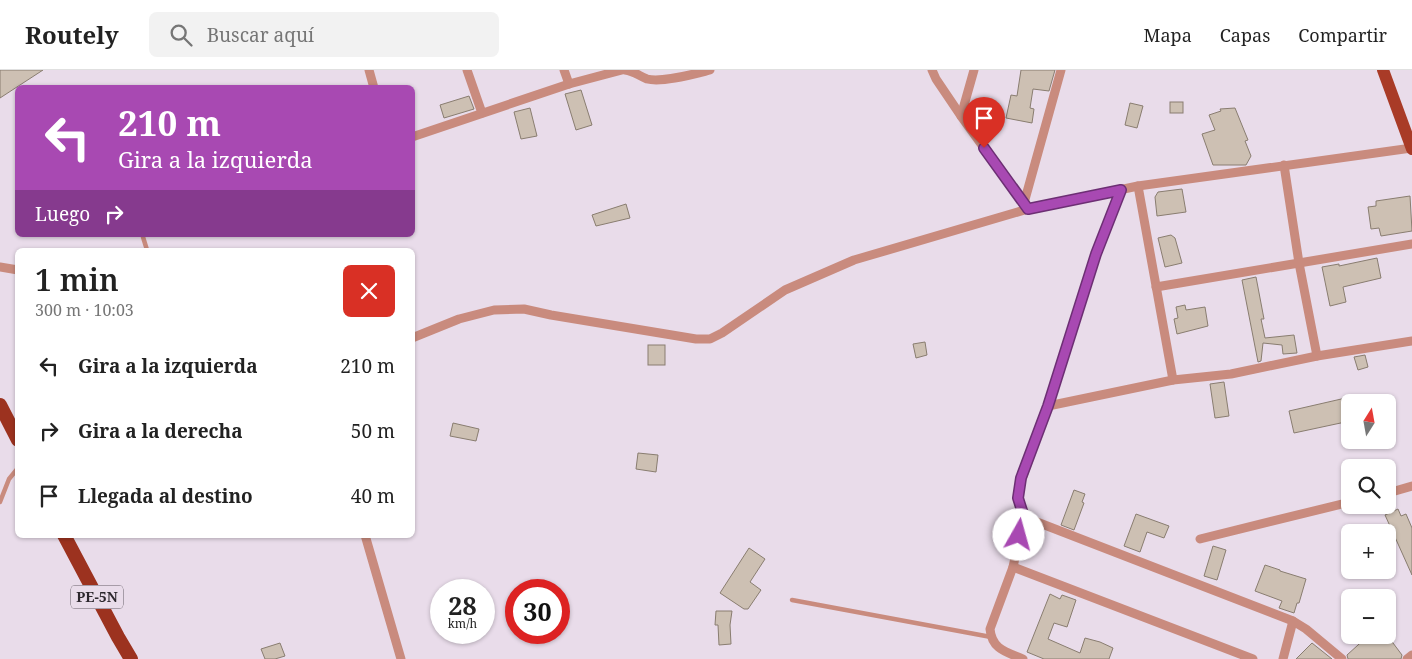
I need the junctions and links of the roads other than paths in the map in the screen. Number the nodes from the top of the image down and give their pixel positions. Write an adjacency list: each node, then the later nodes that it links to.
1 (369, 70): 11 (street)
2 (467, 70): 12 (street)
3 (564, 70): 10 (street)
4 (628, 70): 5 (street); 10 (street)
5 (710, 70)
6 (932, 70): 13 (street)
7 (974, 70): 13 (street)
8 (1061, 70): 19 (street)
9 (1383, 70): 15 (main road)
10 (569, 84): 12 (street)
11 (373, 85)
12 (482, 113): 14 (street)
13 (961, 116): 19 (street)
14 (415, 136)
15 (1412, 148): 16 (street)
16 (1284, 165): 17 (street); 21 (street)
17 (1138, 186): 18 (street); 24 (street)
18 (1121, 190): 19 (street); 30 (street)
19 (1026, 206): 25 (street)
20 (1412, 244): 21 (street)
21 (1299, 263): 24 (street); 27 (street)
22 (0, 267): 23 (street)
23 (15, 270)
24 (1156, 287): 28 (street)
25 (415, 337)
26 (1412, 341): 27 (street)
27 (1317, 356): 28 (street)
28 (1173, 380): 30 (street)
29 (0, 405): 31 (highway)
30 (1048, 406): 37 (street)
31 (15, 434)
32 (15, 472): 35 (lane)
33 (1412, 486): 34 (street)
34 (1396, 491)
35 (0, 502)
36 (1341, 504): 40 (street)
37 (1024, 517): 41 (street); 43 (street)
38 (66, 538): 46 (highway, PE-5N)
39 (366, 538): 47 (street)
40 (1200, 539)
41 (1013, 567): 44 (street); 49 (street)
42 (792, 600): 44 (lane)
43 (1293, 621): 50 (street); 51 (street)
44 (991, 637): 48 (street)
45 (1412, 655): 52 (street)
46 (131, 659)
47 (401, 659)
48 (1023, 659)
49 (1253, 659)
50 (1283, 659)
51 (1342, 659)
52 (1407, 659)

